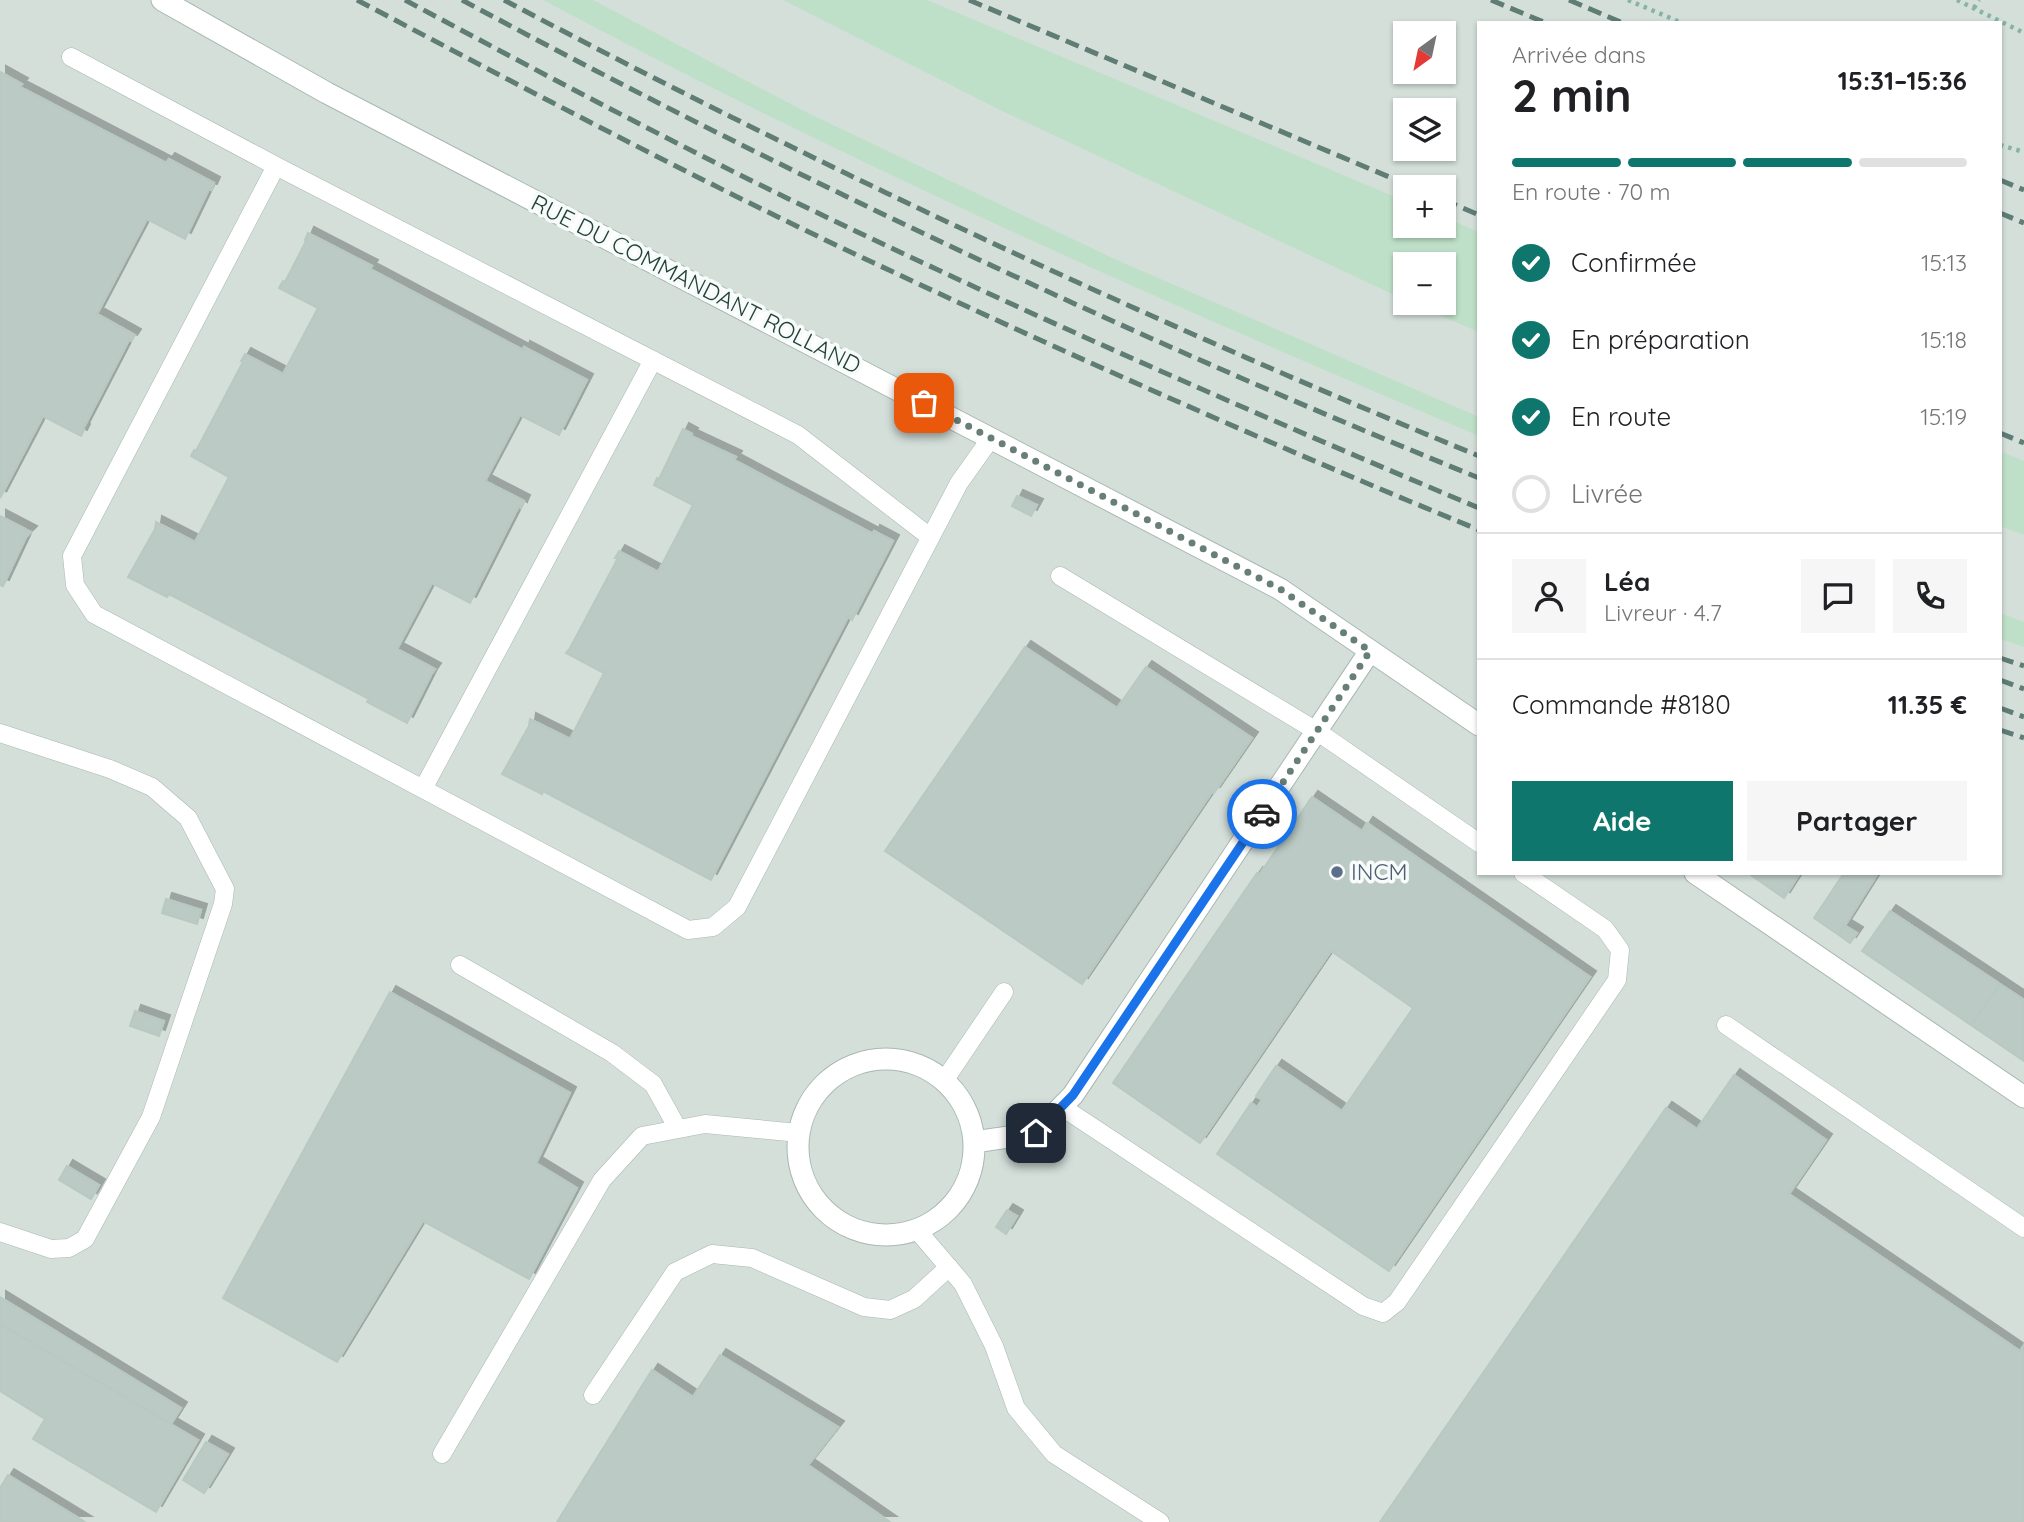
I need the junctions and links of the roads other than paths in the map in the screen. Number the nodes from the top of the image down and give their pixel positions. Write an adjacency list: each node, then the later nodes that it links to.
1 (162, 0): 5 (street, RUE DU COMMANDANT ROLLAND)
2 (71, 57): 3 (lane)
3 (276, 166): 4 (lane); 12 (lane)
4 (653, 360): 6 (lane); 12 (lane)
5 (991, 438): 6 (lane); 8 (street, RUE DU COMMANDANT ROLLAND)
6 (930, 537): 12 (lane)
7 (1060, 576): 10 (lane)
8 (1370, 651): 9 (street, RUE DU COMMANDANT ROLLAND); 10 (street)
9 (1477, 724)
10 (1318, 732): 13 (lane); 21 (street)
11 (0, 733): 27 (lane)
12 (423, 789)
13 (1477, 842)
14 (1526, 875): 21 (lane)
15 (1698, 875): 20 (street)
16 (460, 965): 22 (lane)
17 (1004, 992): 19 (lane)
18 (1726, 1025): 25 (lane)
19 (944, 1081): 23 (street); 24 (street)
20 (2024, 1097)
21 (1062, 1107): 24 (street)
22 (678, 1129): 23 (lane); 30 (lane)
23 (799, 1133): 26 (street)
24 (974, 1142): 26 (street)
25 (2024, 1228)
26 (917, 1230): 28 (lane)
27 (0, 1232)
28 (950, 1267): 29 (lane); 31 (lane)
29 (593, 1395)
30 (442, 1454)
31 (1160, 1522)

